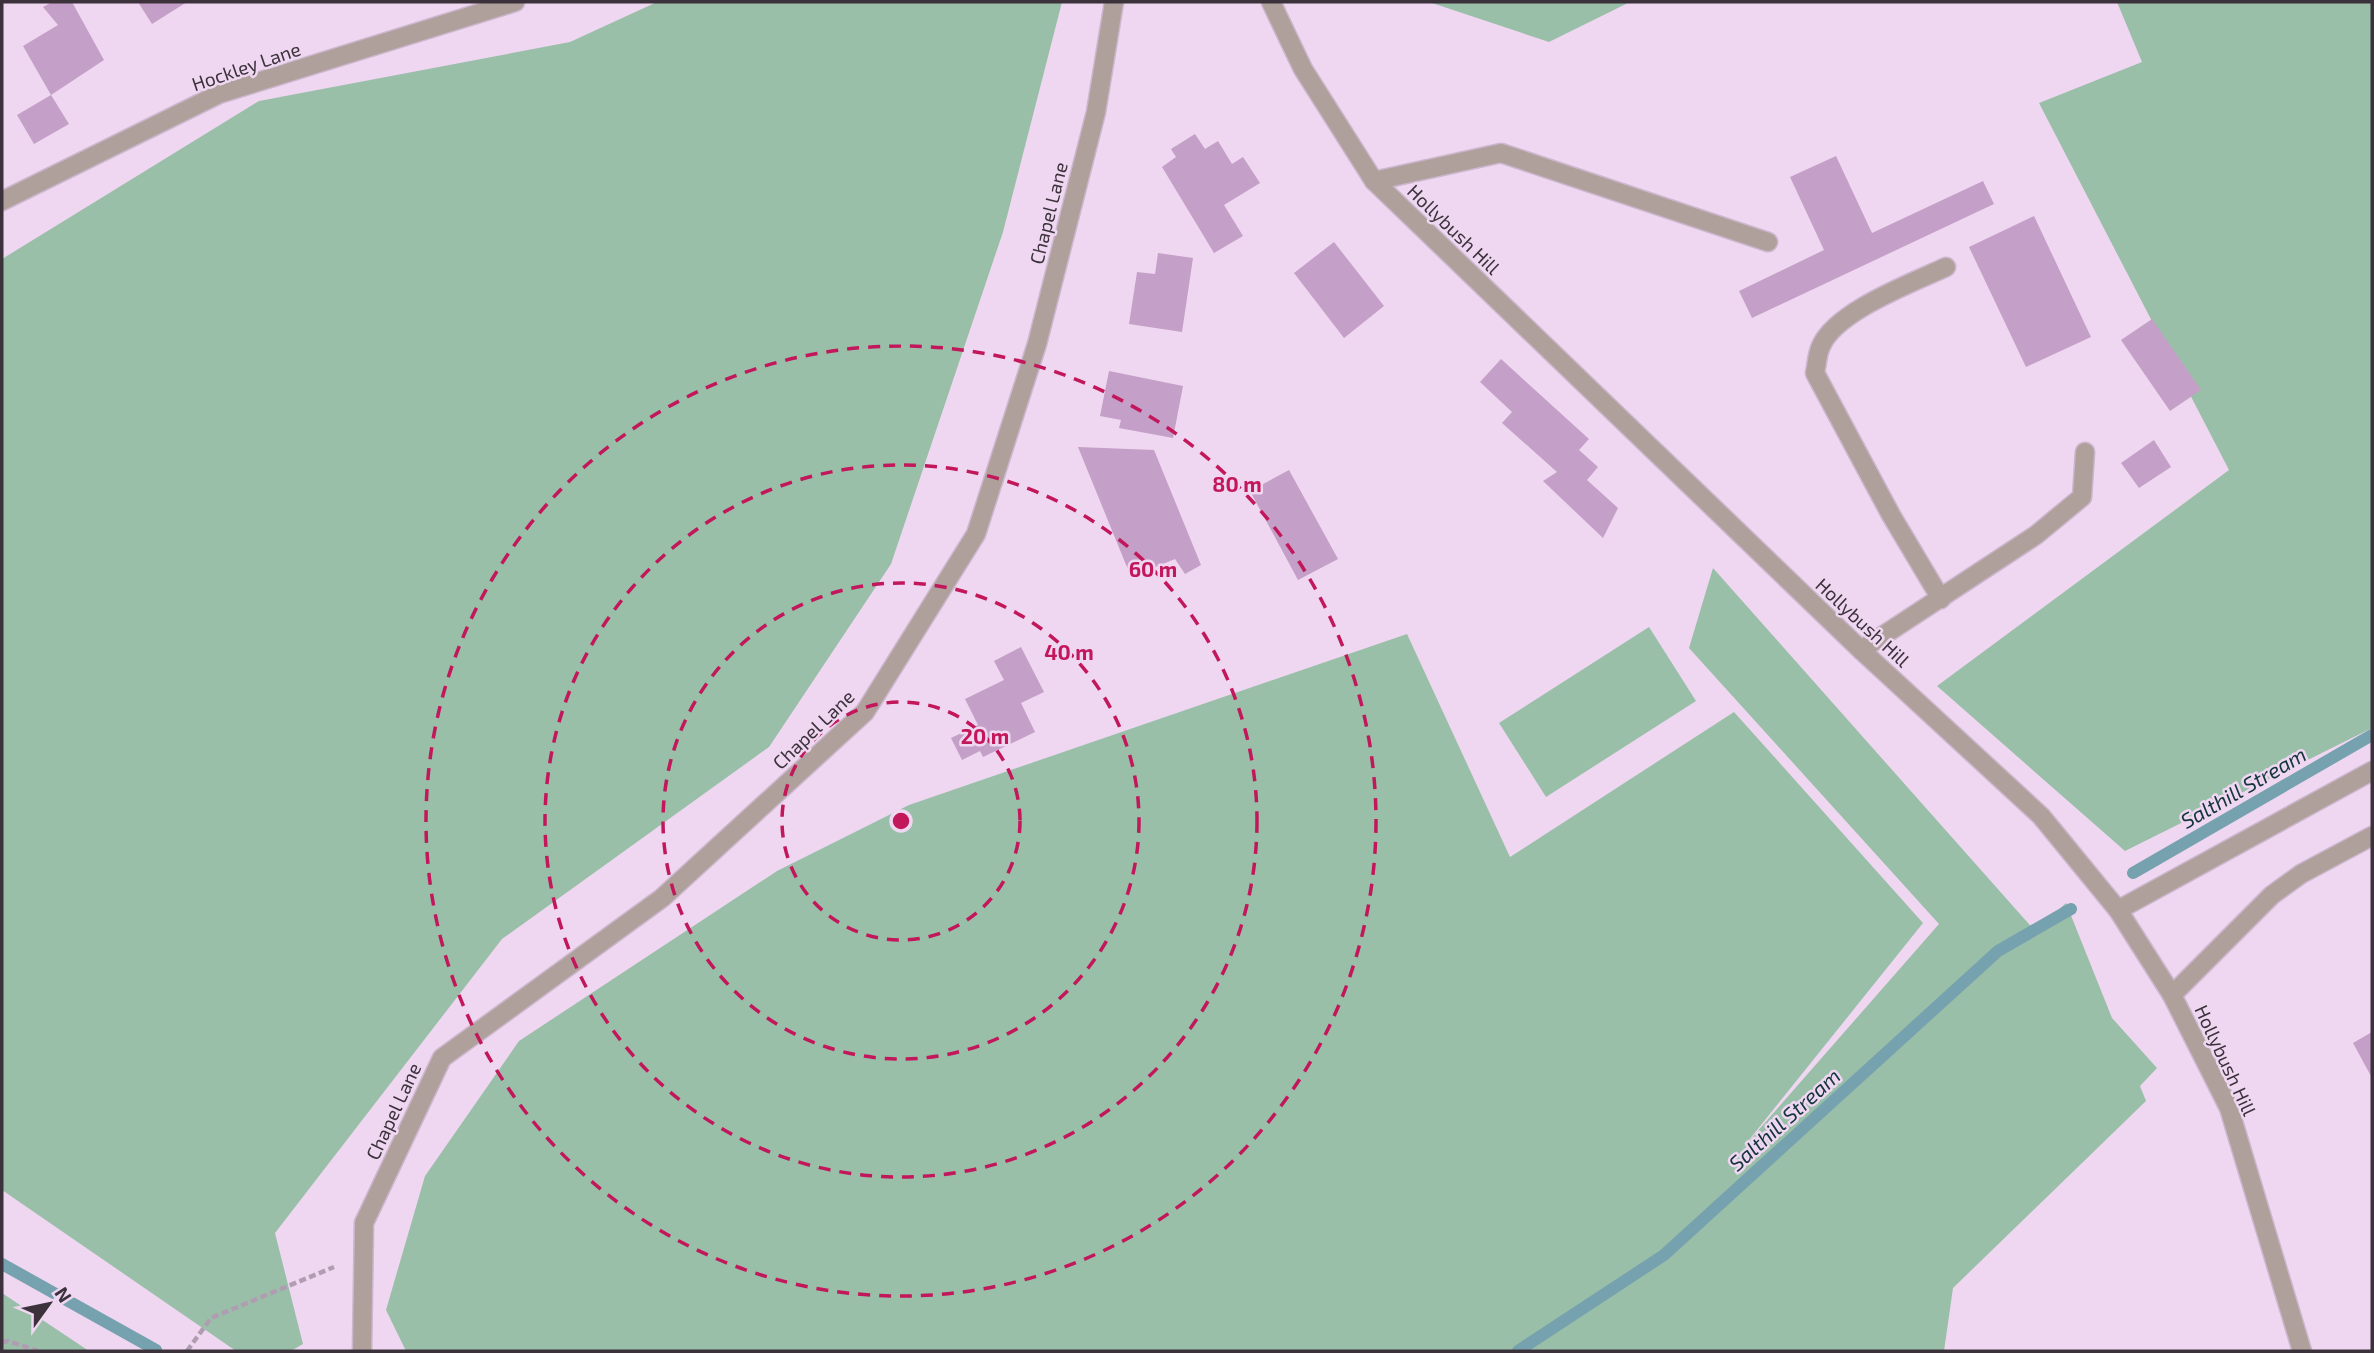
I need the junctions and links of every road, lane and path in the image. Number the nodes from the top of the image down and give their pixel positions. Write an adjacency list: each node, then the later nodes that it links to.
1 (515, 2): 5 (street, Hockley Lane)
2 (1114, 2): 15 (street, Chapel Lane)
3 (1271, 2): 4 (street, Hollybush Hill)
4 (1374, 181): 6 (street); 10 (street, Hollybush Hill)
5 (2, 201)
6 (1768, 242)
7 (1946, 267): 9 (street)
8 (2085, 452): 9 (street)
9 (1941, 599): 10 (street)
10 (1861, 650): 13 (street, Hollybush Hill)
11 (2372, 771): 13 (street)
12 (2372, 836): 14 (street)
13 (2118, 910): 14 (street, Hollybush Hill)
14 (2172, 995): 20 (street, Hollybush Hill)
15 (363, 1256): 18 (path); 19 (street, Chapel Lane)
16 (2, 1342): 17 (path)
17 (38, 1351)
18 (187, 1351)
19 (362, 1351)
20 (2302, 1351)

